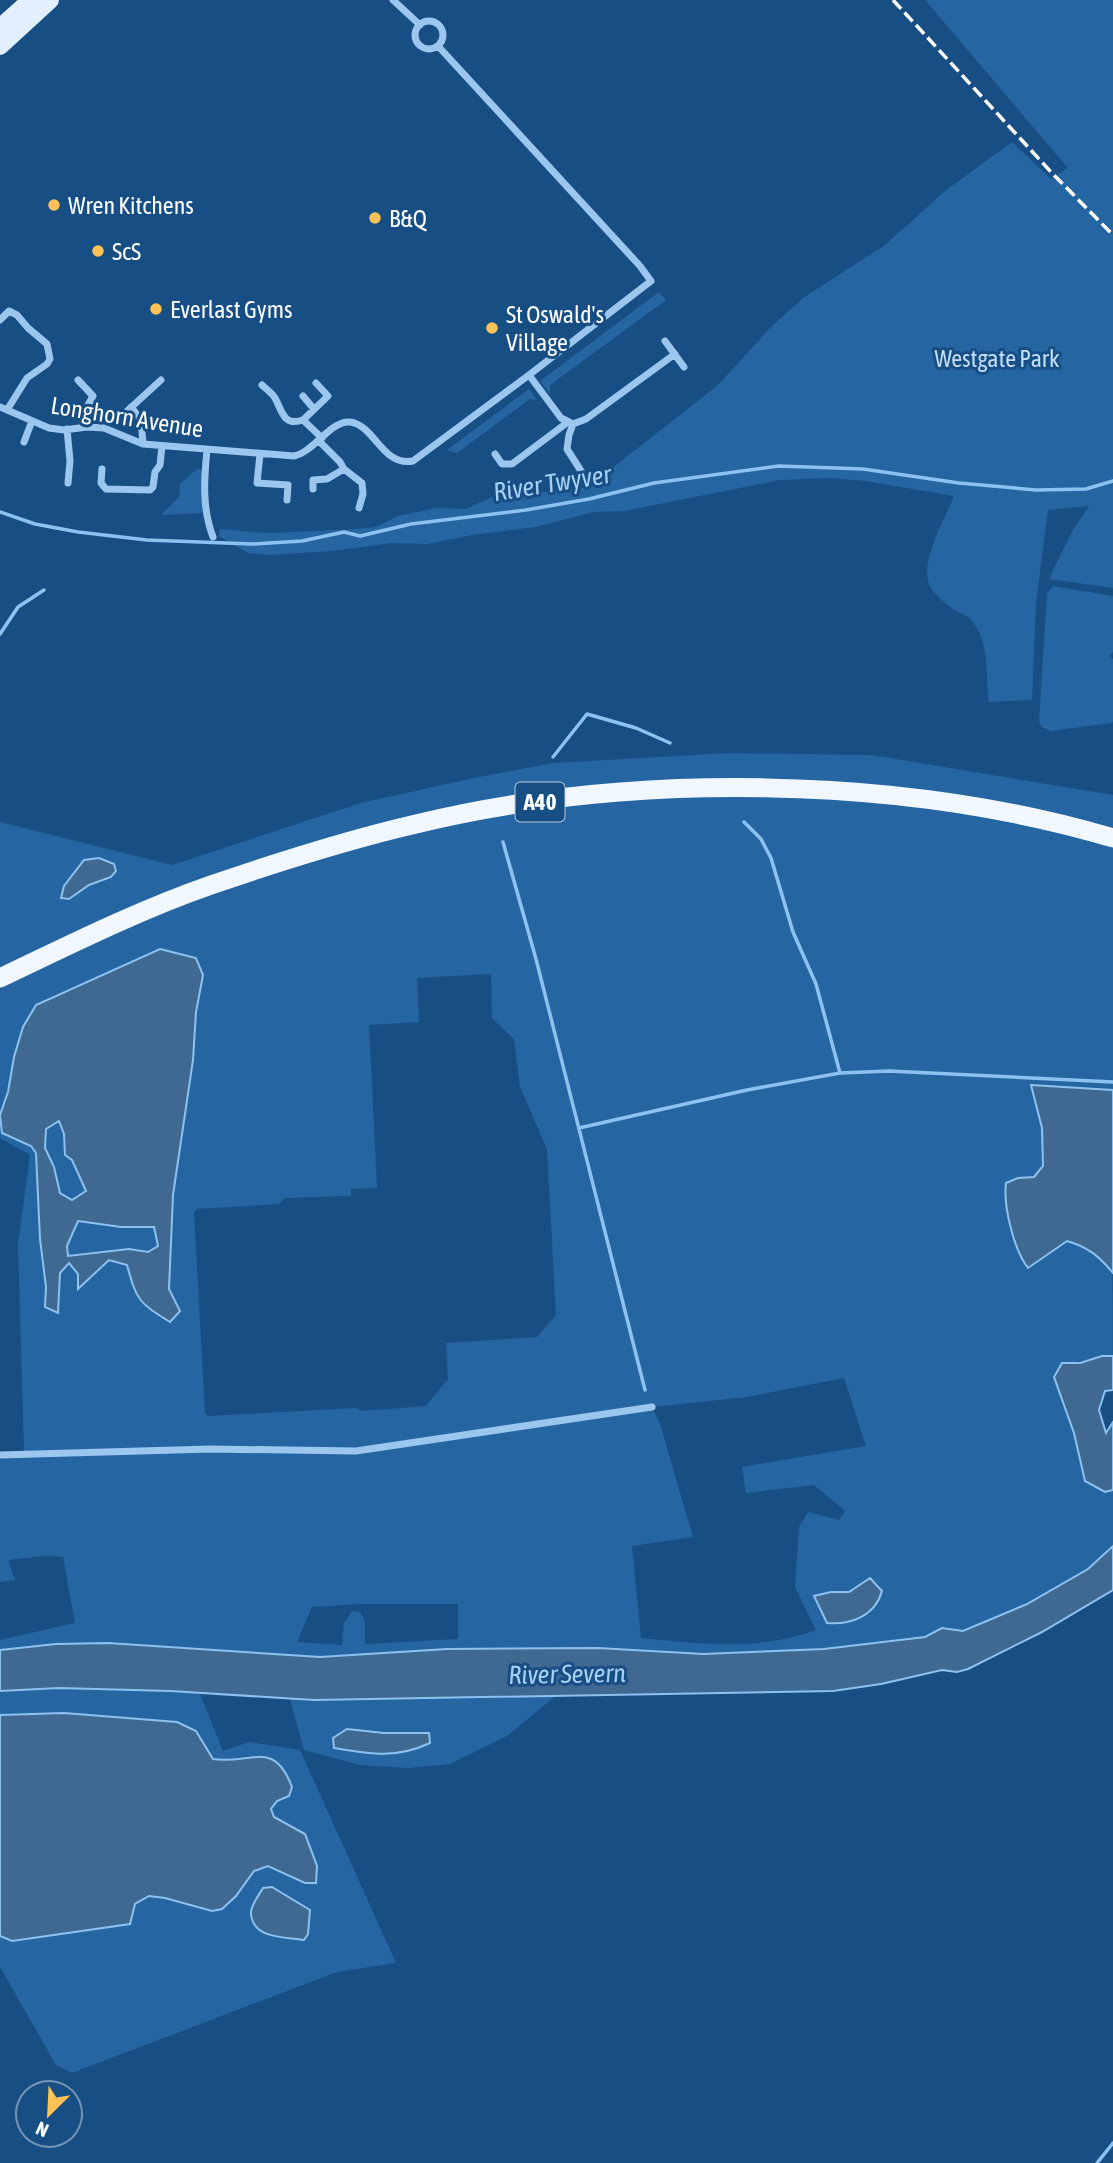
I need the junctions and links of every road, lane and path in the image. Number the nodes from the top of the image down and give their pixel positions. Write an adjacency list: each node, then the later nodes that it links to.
1 (31, 0): 5 (main road)
2 (50, 0): 6 (main road)
3 (393, 0): 4 (street)
4 (420, 25): 7 (street); 7 (street)
5 (0, 28)
6 (0, 46)
7 (438, 46): 12 (street, Longhorn Avenue)
8 (0, 320): 18 (street)
9 (665, 341): 10 (street)
10 (675, 354): 11 (street); 22 (street)
11 (684, 367)
12 (530, 375): 22 (street); 25 (street, Longhorn Avenue)
13 (78, 380): 23 (street)
14 (162, 380): 27 (street)
15 (316, 383): 19 (street)
16 (262, 385): 20 (street)
17 (303, 396): 19 (street)
18 (3, 408): 21 (street, Longhorn Avenue)
19 (314, 409): 20 (street)
20 (303, 420): 25 (street)
21 (32, 421): 24 (street, Longhorn Avenue); 26 (street)
22 (570, 423): 31 (street); 34 (street)
23 (87, 427): 24 (street, Longhorn Avenue); 27 (street, Longhorn Avenue)
24 (67, 429): 35 (street)
25 (321, 440): 30 (street, Longhorn Avenue); 32 (street)
26 (24, 442)
27 (143, 444): 28 (street, Longhorn Avenue)
28 (162, 446): 29 (street, Longhorn Avenue); 33 (street)
29 (207, 450): 30 (street, Longhorn Avenue); 39 (street)
30 (260, 454): 37 (street)
31 (495, 454)
32 (344, 469): 36 (street); 38 (street)
33 (102, 470)
34 (581, 471)
35 (68, 483)
36 (313, 489)
37 (287, 500)
38 (359, 508)
39 (213, 537)
40 (1110, 837): 41 (highway, A40)
41 (0, 978)
42 (652, 1407): 43 (street)
43 (0, 1455)

